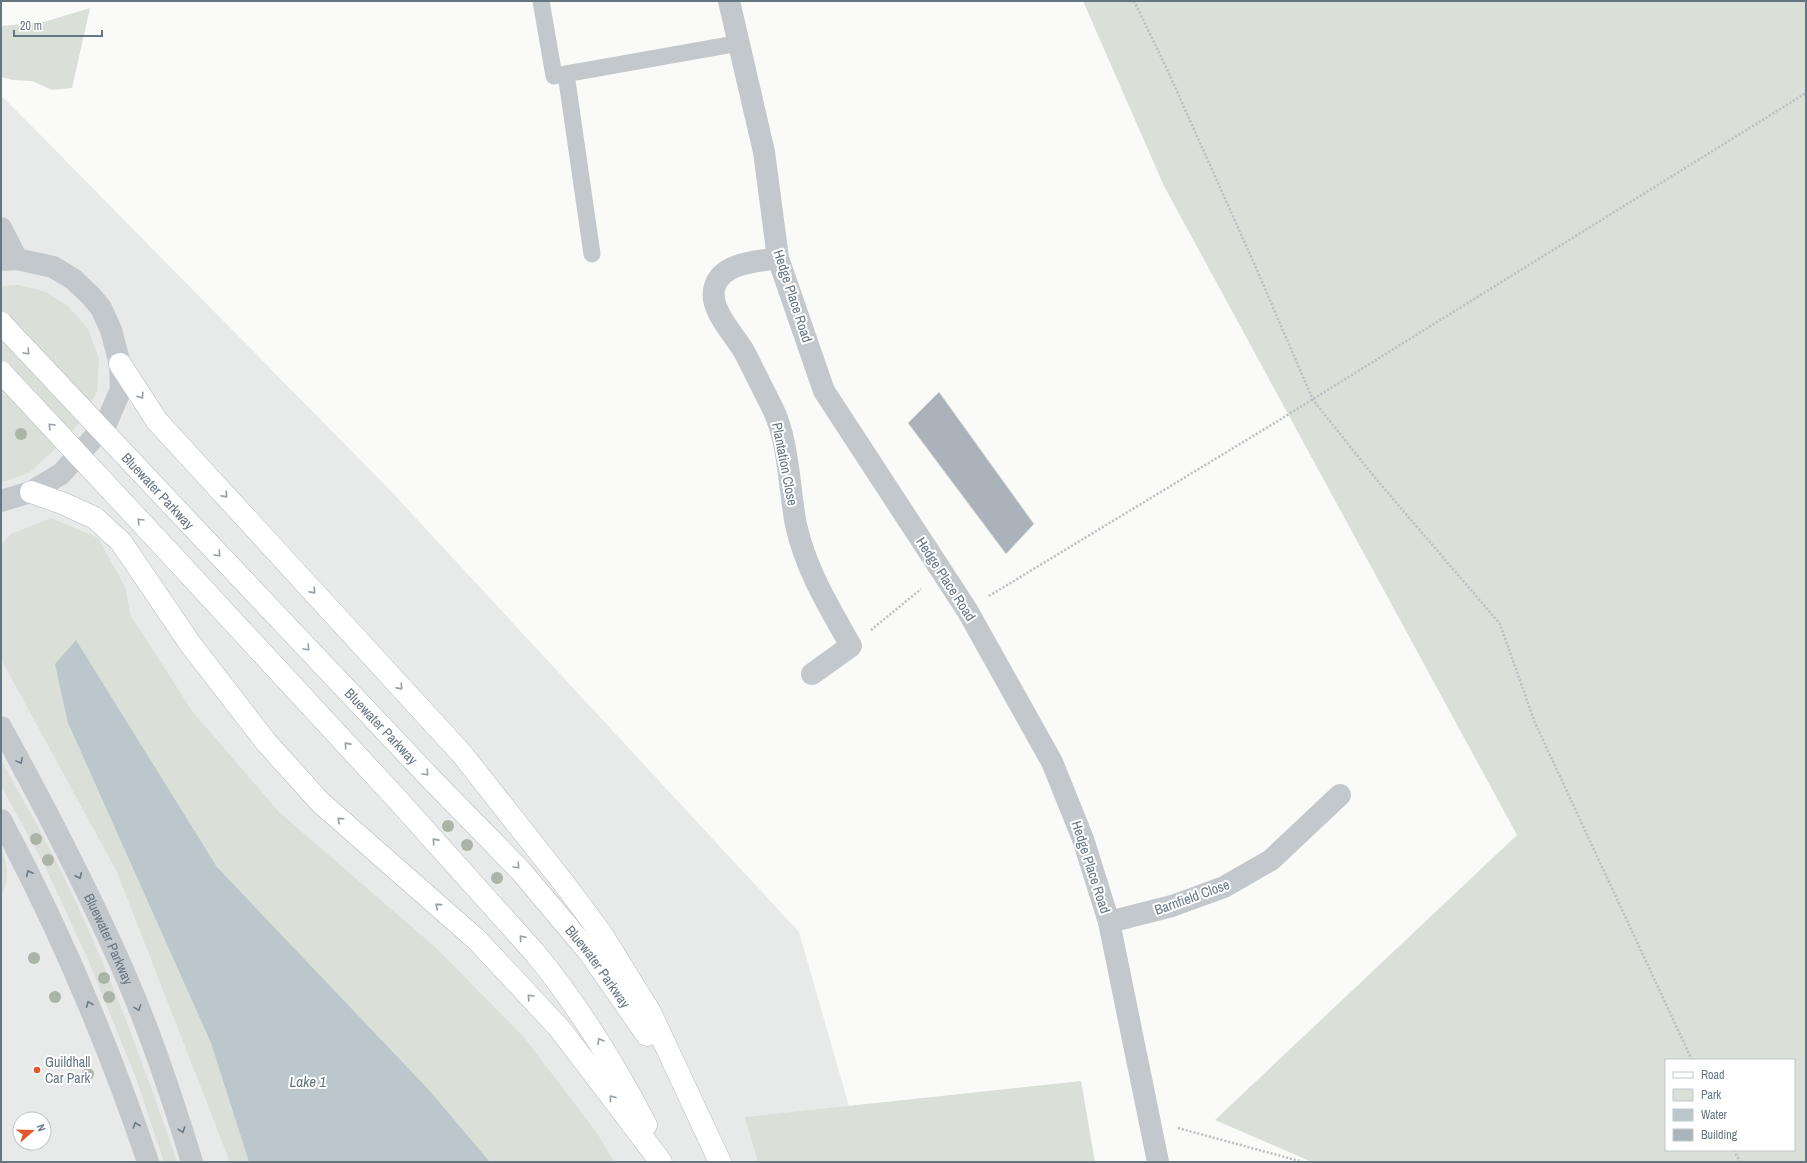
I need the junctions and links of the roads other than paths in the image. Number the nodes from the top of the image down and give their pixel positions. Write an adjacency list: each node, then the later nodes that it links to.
1 (541, 1): 4 (lane)
2 (729, 1): 3 (street, Hedge Place Road)
3 (740, 43): 4 (lane); 7 (street, Hedge Place Road)
4 (566, 74): 6 (lane)
5 (1, 228): 8 (street)
6 (592, 254)
7 (778, 258): 14 (street, Plantation Close); 18 (street, Hedge Place Road)
8 (9, 260): 10 (street)
9 (1, 323): 23 (street, Bluewater Parkway, one-way to 23, bridge)
10 (120, 364): 12 (street); 23 (street, one-way to 23)
11 (1, 372): 22 (street, one-way to 11, bridge)
12 (31, 492): 13 (street); 21 (street, one-way to 12)
13 (1, 501)
14 (812, 674)
15 (1, 726): 20 (street, Bluewater Parkway, one-way to 20)
16 (1340, 795): 18 (street, Barnfield Close)
17 (1, 820): 19 (street, one-way to 17)
18 (1109, 922): 24 (street, Hedge Place Road)
19 (148, 1162)
20 (192, 1162)
21 (661, 1162)
22 (665, 1162)
23 (719, 1162)
24 (1158, 1162)

